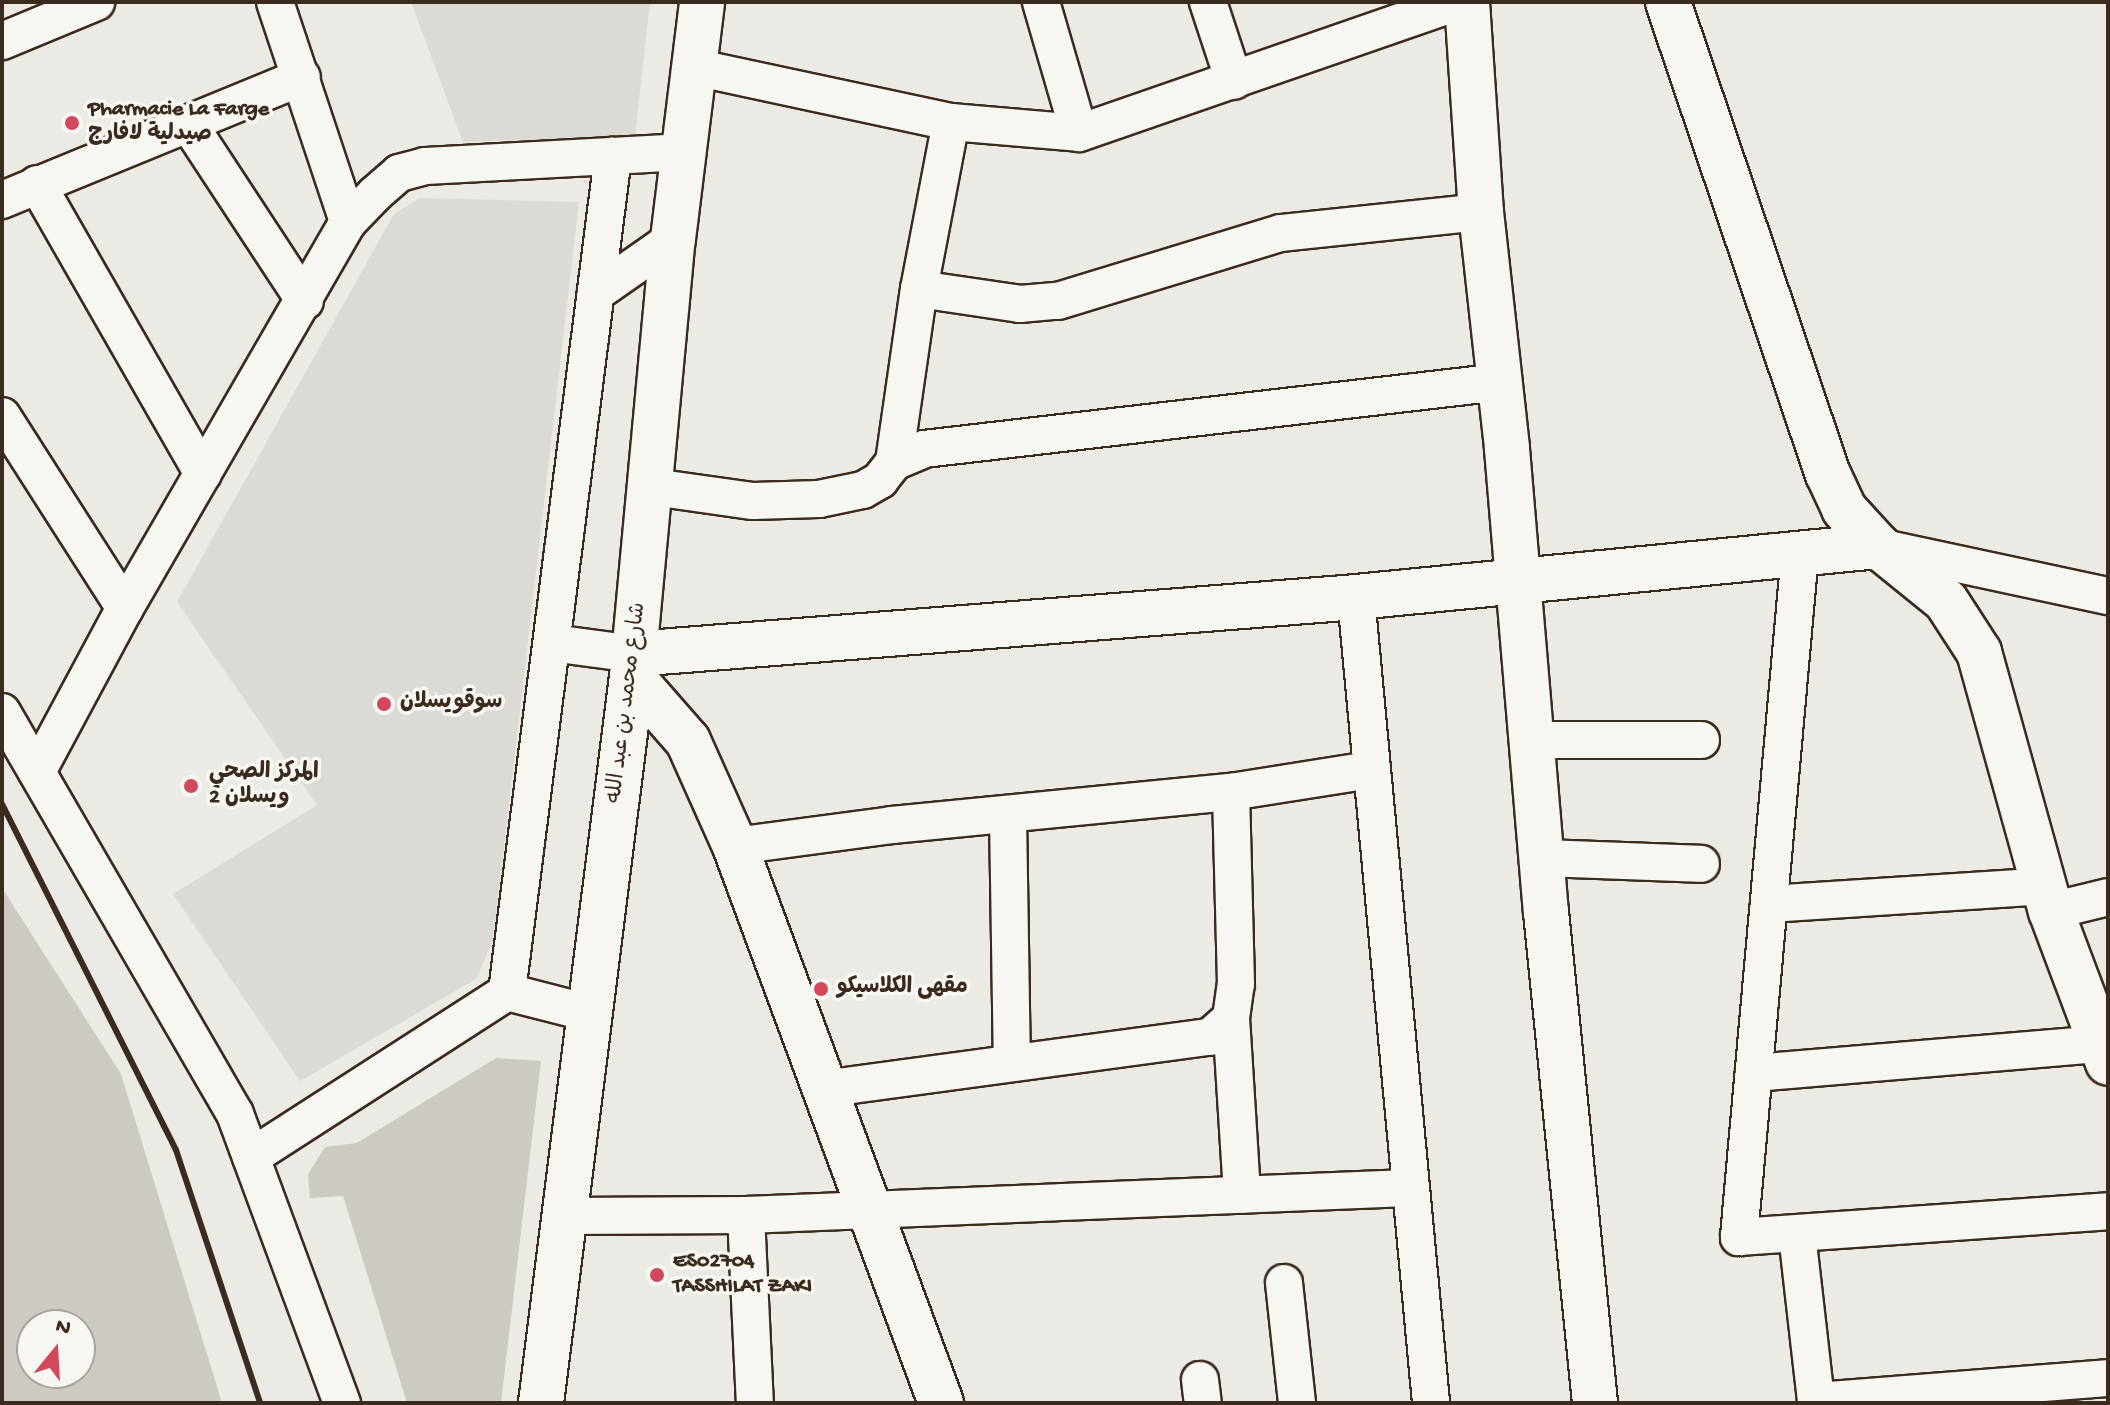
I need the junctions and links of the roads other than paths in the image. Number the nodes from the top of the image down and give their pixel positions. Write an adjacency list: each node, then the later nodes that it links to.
1 (96, 2): 9 (street)
2 (275, 2): 11 (street)
3 (702, 2): 10 (street, شارع محمد بن عبد الله)
4 (1041, 2): 15 (street)
5 (1208, 2): 12 (street)
6 (1458, 2): 12 (street)
7 (1467, 2): 20 (street)
8 (1668, 2): 31 (street)
9 (2, 41)
10 (694, 67): 13 (street); 16 (street, شارع محمد بن عبد الله)
11 (302, 77): 14 (street); 21 (street)
12 (1234, 81): 15 (street)
13 (951, 122): 15 (street); 23 (street)
14 (188, 123): 18 (street); 25 (street)
15 (1079, 133)
16 (686, 152): 17 (street); 22 (street, شارع محمد بن عبد الله)
17 (613, 156): 21 (street); 24 (street)
18 (37, 184): 19 (street); 29 (street)
19 (2, 200)
20 (1481, 212): 23 (street); 26 (street)
21 (348, 222): 25 (street)
22 (673, 239): 24 (street); 30 (street, شارع محمد بن عبد الله)
23 (919, 289): 28 (street)
24 (596, 293): 37 (street)
25 (305, 301): 29 (street)
26 (1500, 382): 28 (street); 33 (street)
27 (2, 416): 36 (street)
28 (894, 462): 30 (street)
29 (203, 474): 36 (street)
30 (653, 487): 38 (street, شارع محمد بن عبد الله)
31 (1878, 546): 32 (street); 34 (street); 50 (street)
32 (1800, 553): 33 (street); 51 (street)
33 (1519, 579): 35 (street); 40 (street)
34 (2108, 596)
35 (1356, 597): 38 (street); 43 (street)
36 (125, 608): 42 (street)
37 (552, 643): 38 (street); 52 (street)
38 (633, 665): 46 (street); 53 (street, شارع محمد بن عبد الله)
39 (2, 712): 42 (street)
40 (1531, 740): 41 (street); 47 (street)
41 (1701, 740)
42 (38, 770): 59 (street)
43 (1370, 770): 44 (street); 60 (street)
44 (1231, 792): 45 (street); 54 (street)
45 (1008, 815): 46 (street); 56 (street)
46 (735, 846): 58 (street)
47 (1541, 858): 48 (street); 75 (street)
48 (1701, 864)
49 (2108, 897): 50 (street)
50 (2048, 899): 51 (street); 55 (street)
51 (1769, 904): 57 (street)
52 (507, 992): 53 (street); 59 (street)
53 (589, 1013): 65 (street, شارع محمد بن عبد الله)
54 (1231, 1018): 56 (street); 61 (street)
55 (2104, 1053): 57 (street)
56 (1012, 1063): 58 (street)
57 (1754, 1073): 66 (street)
58 (823, 1089): 62 (street)
59 (251, 1157): 69 (street)
60 (1408, 1188): 61 (street); 74 (street)
61 (1242, 1195): 62 (street)
62 (870, 1210): 64 (street); 72 (street)
63 (2108, 1211): 66 (street)
64 (746, 1215): 65 (street); 71 (street)
65 (565, 1216): 70 (street, شارع محمد بن عبد الله)
66 (1797, 1234): 68 (street)
67 (1284, 1283): 73 (street)
68 (2108, 1378)
69 (342, 1403)
70 (541, 1403)
71 (755, 1403)
72 (941, 1403)
73 (1297, 1403)
74 (1431, 1403)
75 (1595, 1403)

